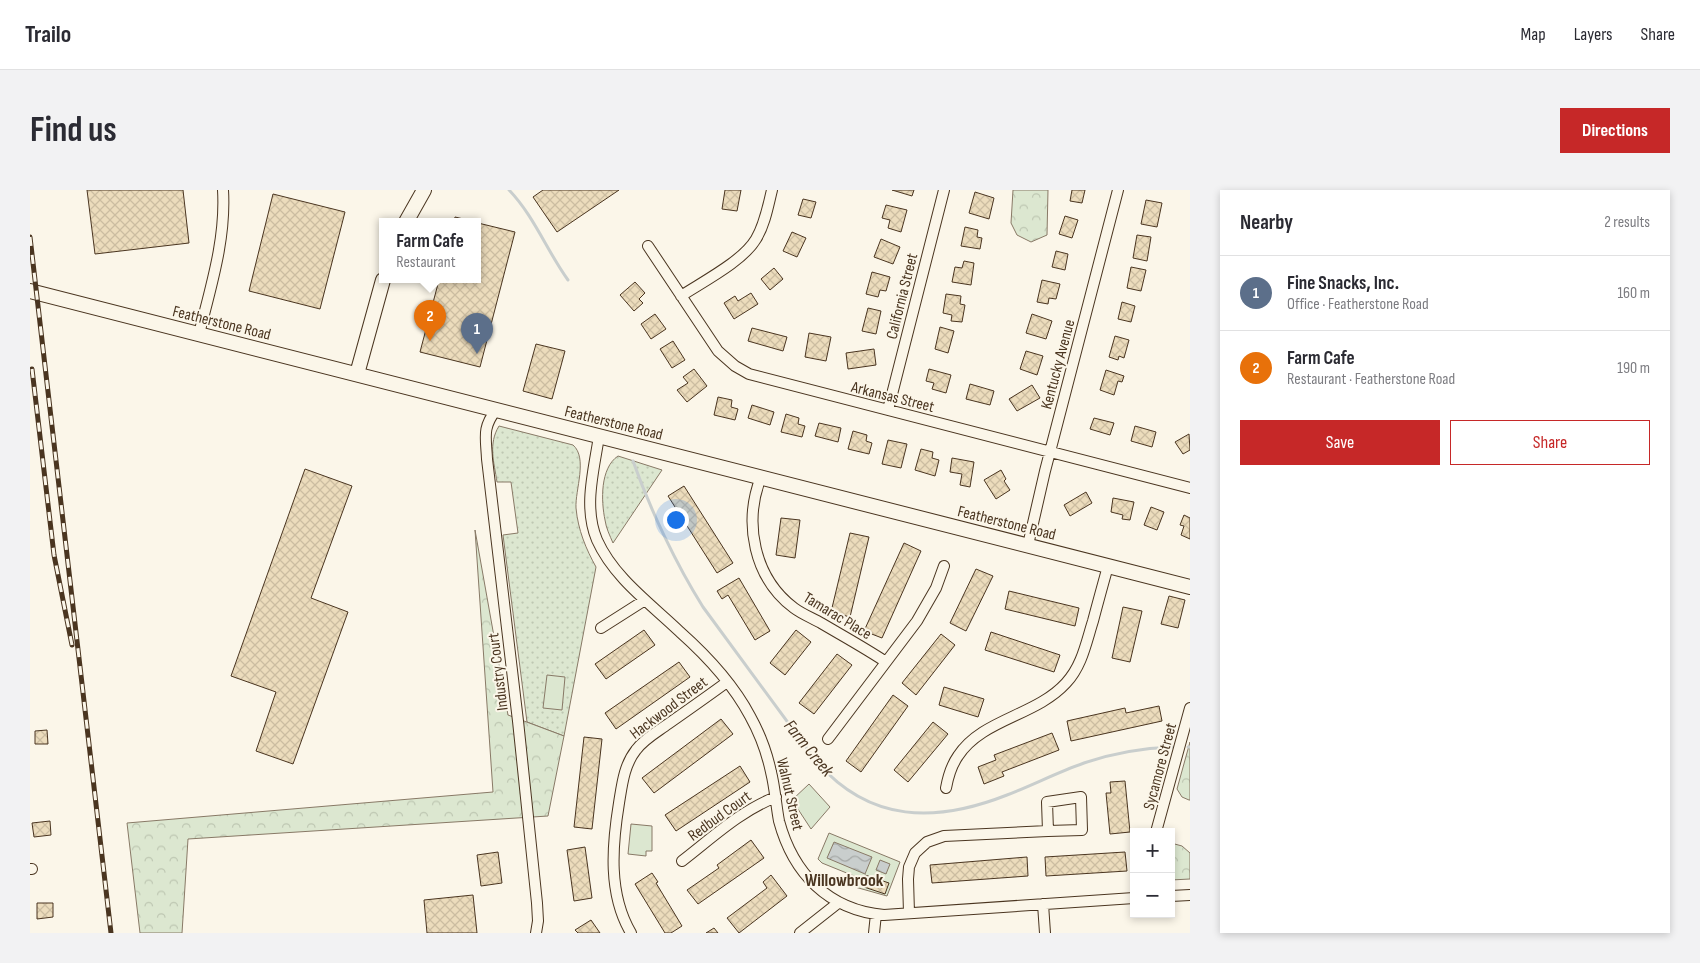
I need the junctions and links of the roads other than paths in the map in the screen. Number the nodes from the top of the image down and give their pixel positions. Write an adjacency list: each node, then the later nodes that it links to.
1 (223, 190): 11 (street)
2 (424, 190): 6 (street)
3 (772, 190): 10 (street)
4 (944, 190): 14 (street, California Street)
5 (1118, 190): 16 (street, Kentucky Avenue)
6 (408, 218)
7 (648, 246): 10 (street, Arkansas Street)
8 (382, 283): 12 (street)
9 (30, 291): 11 (street, Featherstone Road)
10 (681, 296): 14 (street, Arkansas Street)
11 (199, 334): 12 (street, Featherstone Road)
12 (357, 374): 13 (street, Featherstone Road)
13 (496, 410): 15 (street, Featherstone Road); 41 (street, Industry Court)
14 (888, 410): 16 (street, Arkansas Street)
15 (599, 436): 17 (street, Featherstone Road); 23 (street, Walnut Street)
16 (1050, 451): 18 (street, Arkansas Street); 19 (street, Kentucky Avenue)
17 (761, 477): 19 (street, Featherstone Road); 25 (street, Tamarac Place)
18 (1190, 488)
19 (1028, 546): 21 (street, Featherstone Road)
20 (944, 566): 25 (street)
21 (1108, 566): 22 (street, Featherstone Road); 29 (street)
22 (1190, 587)
23 (645, 600): 24 (street); 26 (street, Walnut Street)
24 (601, 628)
25 (886, 662): 28 (street)
26 (727, 682): 30 (street, Walnut Street); 42 (street, Hackwood Street)
27 (1190, 708): 31 (street, Sycamore Street)
28 (828, 739)
29 (946, 788)
30 (776, 797): 33 (street, Redbud Court); 37 (street, Walnut Street)
31 (1157, 828)
32 (1048, 831): 32 (street); 39 (street)
33 (682, 861)
34 (1190, 895): 35 (street)
35 (1175, 896)
36 (1130, 898): 38 (street, Walnut Street)
37 (838, 903): 40 (street, Walnut Street); 43 (street)
38 (1043, 904): 39 (street, Walnut Street); 45 (street)
39 (909, 913): 40 (street, Walnut Street)
40 (876, 914): 44 (street)
41 (536, 933)
42 (631, 933)
43 (800, 933)
44 (874, 933)
45 (1045, 933)

